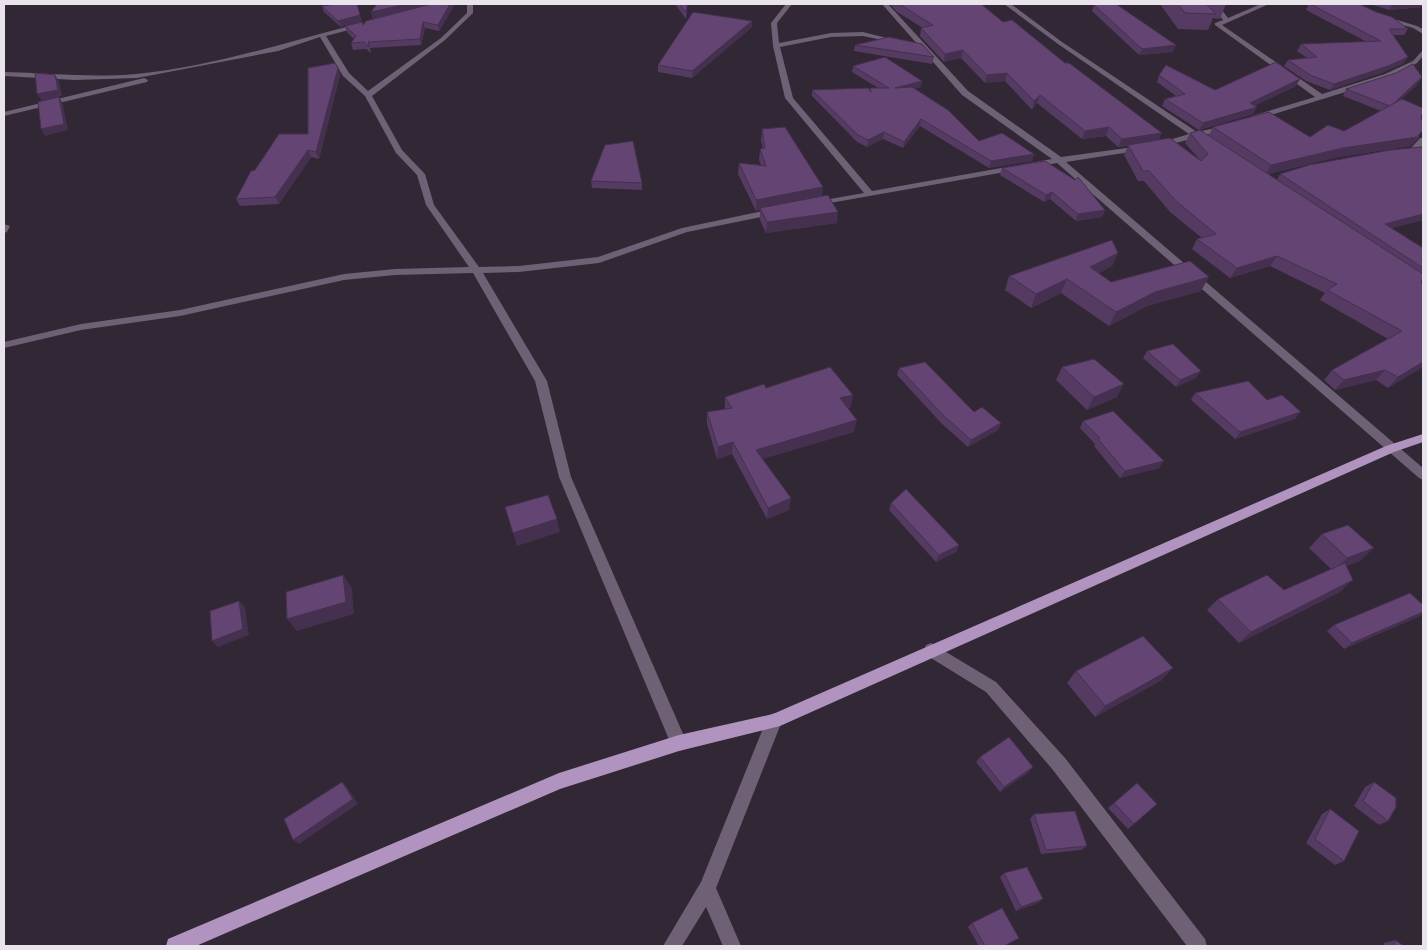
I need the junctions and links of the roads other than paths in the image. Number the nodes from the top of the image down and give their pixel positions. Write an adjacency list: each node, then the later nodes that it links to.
1 (470, 4): 17 (street)
2 (789, 4): 12 (street)
3 (885, 4): 13 (street)
4 (1007, 4): 20 (street)
5 (1214, 4): 8 (street)
6 (1266, 4): 8 (street)
7 (1375, 15): 10 (street)
8 (1227, 20): 18 (street)
9 (368, 24): 11 (street)
10 (1423, 32)
11 (322, 35): 15 (street); 17 (street)
12 (776, 46): 13 (street); 24 (street)
13 (922, 47): 23 (street)
14 (1423, 52): 18 (street)
15 (180, 69): 16 (street); 19 (street)
16 (4, 74)
17 (368, 95): 27 (street)
18 (1322, 98): 20 (street)
19 (4, 114)
20 (1201, 139): 23 (street)
21 (1423, 140): 22 (street)
22 (1393, 152)
23 (1059, 160): 24 (street); 30 (street)
24 (869, 193): 25 (street)
25 (802, 206)
26 (783, 210): 27 (street)
27 (476, 270): 28 (street); 34 (street)
28 (4, 345)
29 (1423, 438): 30 (main road)
30 (1390, 449): 31 (street); 32 (main road)
31 (1423, 475)
32 (931, 650): 33 (main road); 39 (street)
33 (774, 721): 34 (main road); 35 (street)
34 (679, 743): 36 (main road)
35 (707, 888): 37 (street); 38 (street)
36 (175, 946)
37 (672, 946)
38 (732, 946)
39 (1198, 946)

